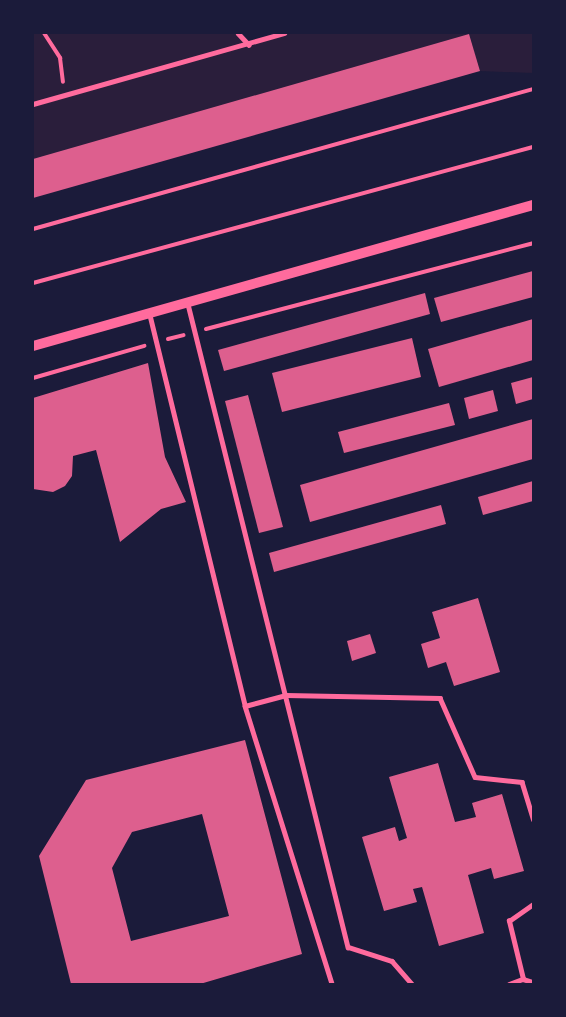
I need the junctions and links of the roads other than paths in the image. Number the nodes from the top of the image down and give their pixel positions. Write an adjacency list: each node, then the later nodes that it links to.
1 (238, 33): 3 (lane)
2 (284, 33): 3 (lane)
3 (249, 45): 4 (lane)
4 (33, 104)
5 (533, 205): 6 (street)
6 (188, 304): 7 (street); 9 (lane)
7 (150, 315): 8 (street); 10 (lane)
8 (33, 346)
9 (286, 695): 10 (lane); 11 (lane); 16 (lane)
10 (244, 706): 15 (lane)
11 (533, 819)
12 (533, 904): 13 (lane)
13 (523, 979): 14 (lane); 17 (lane)
14 (533, 982)
15 (332, 984)
16 (412, 984)
17 (509, 984)

